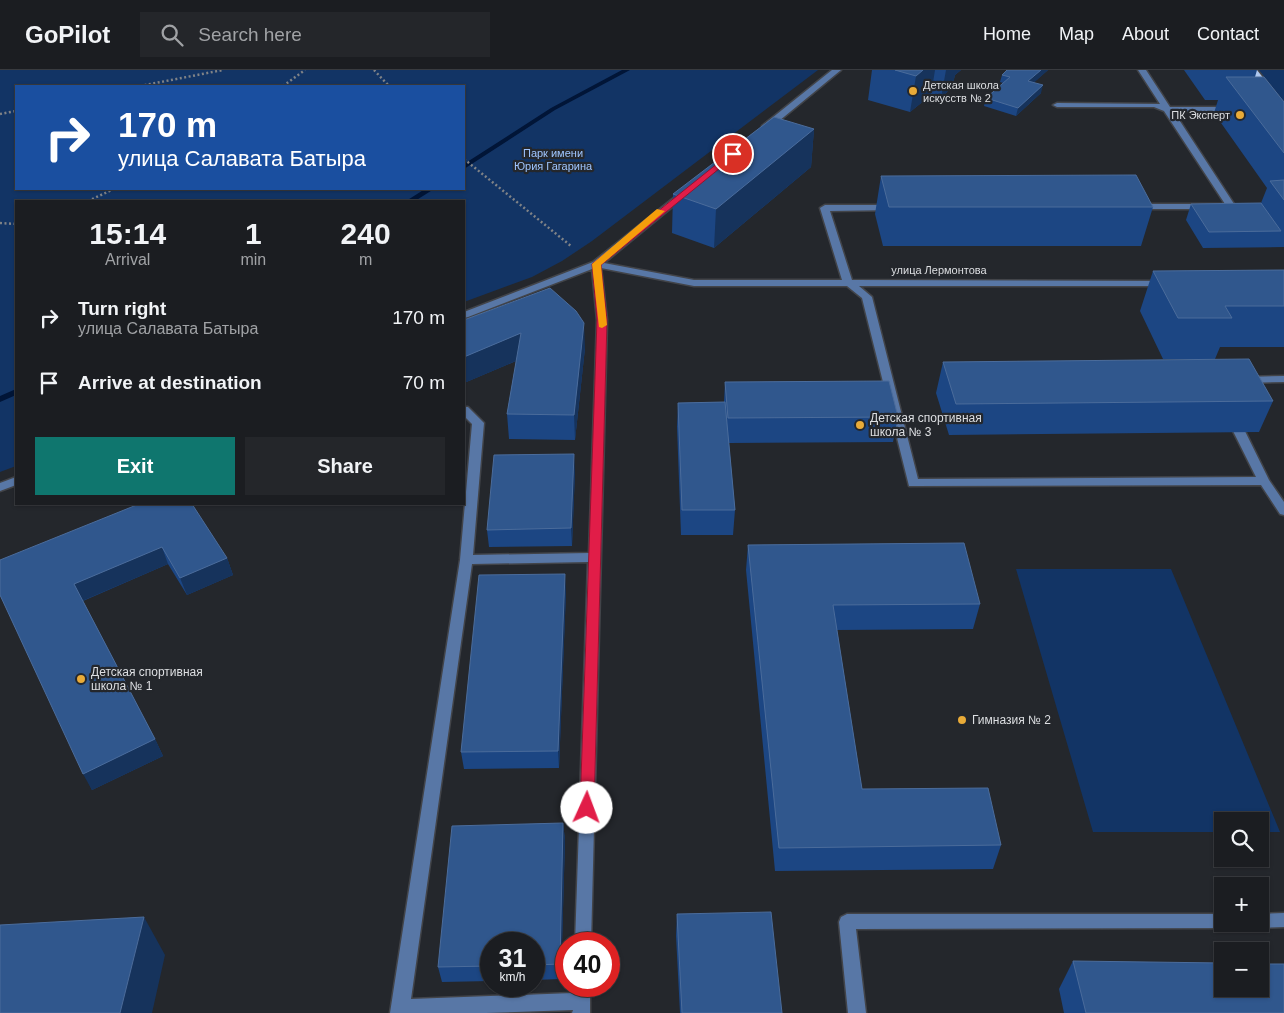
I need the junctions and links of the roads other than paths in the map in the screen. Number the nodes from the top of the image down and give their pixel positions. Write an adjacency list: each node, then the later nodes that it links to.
1 (837, 70): 9 (street)
2 (1142, 70): 8 (street)
3 (1253, 70): 7 (main road)
4 (1057, 105): 8 (street)
5 (1243, 109): 8 (street)
6 (1268, 109): 7 (street)
7 (1284, 109)
8 (1170, 110): 11 (street)
9 (760, 132)
10 (690, 188): 13 (street)
11 (1122, 207)
12 (904, 208): 14 (street)
13 (596, 264): 14 (street, улица Лермонтова); 16 (street); 25 (street)
14 (848, 282): 15 (street, улица Лермонтова); 22 (street)
15 (1175, 282)
16 (465, 315)
17 (1284, 379): 18 (street)
18 (1231, 380)
19 (1226, 405): 22 (street)
20 (465, 411): 26 (street)
21 (15, 481): 23 (street)
22 (1264, 481): 24 (street)
23 (0, 487)
24 (1284, 511)
25 (595, 557): 26 (street); 30 (street)
26 (466, 560): 32 (street)
27 (1269, 920): 28 (street)
28 (1284, 920)
29 (1214, 921): 33 (street)
30 (583, 932)
31 (582, 1000): 32 (street)
32 (400, 1010)
33 (857, 1013)

